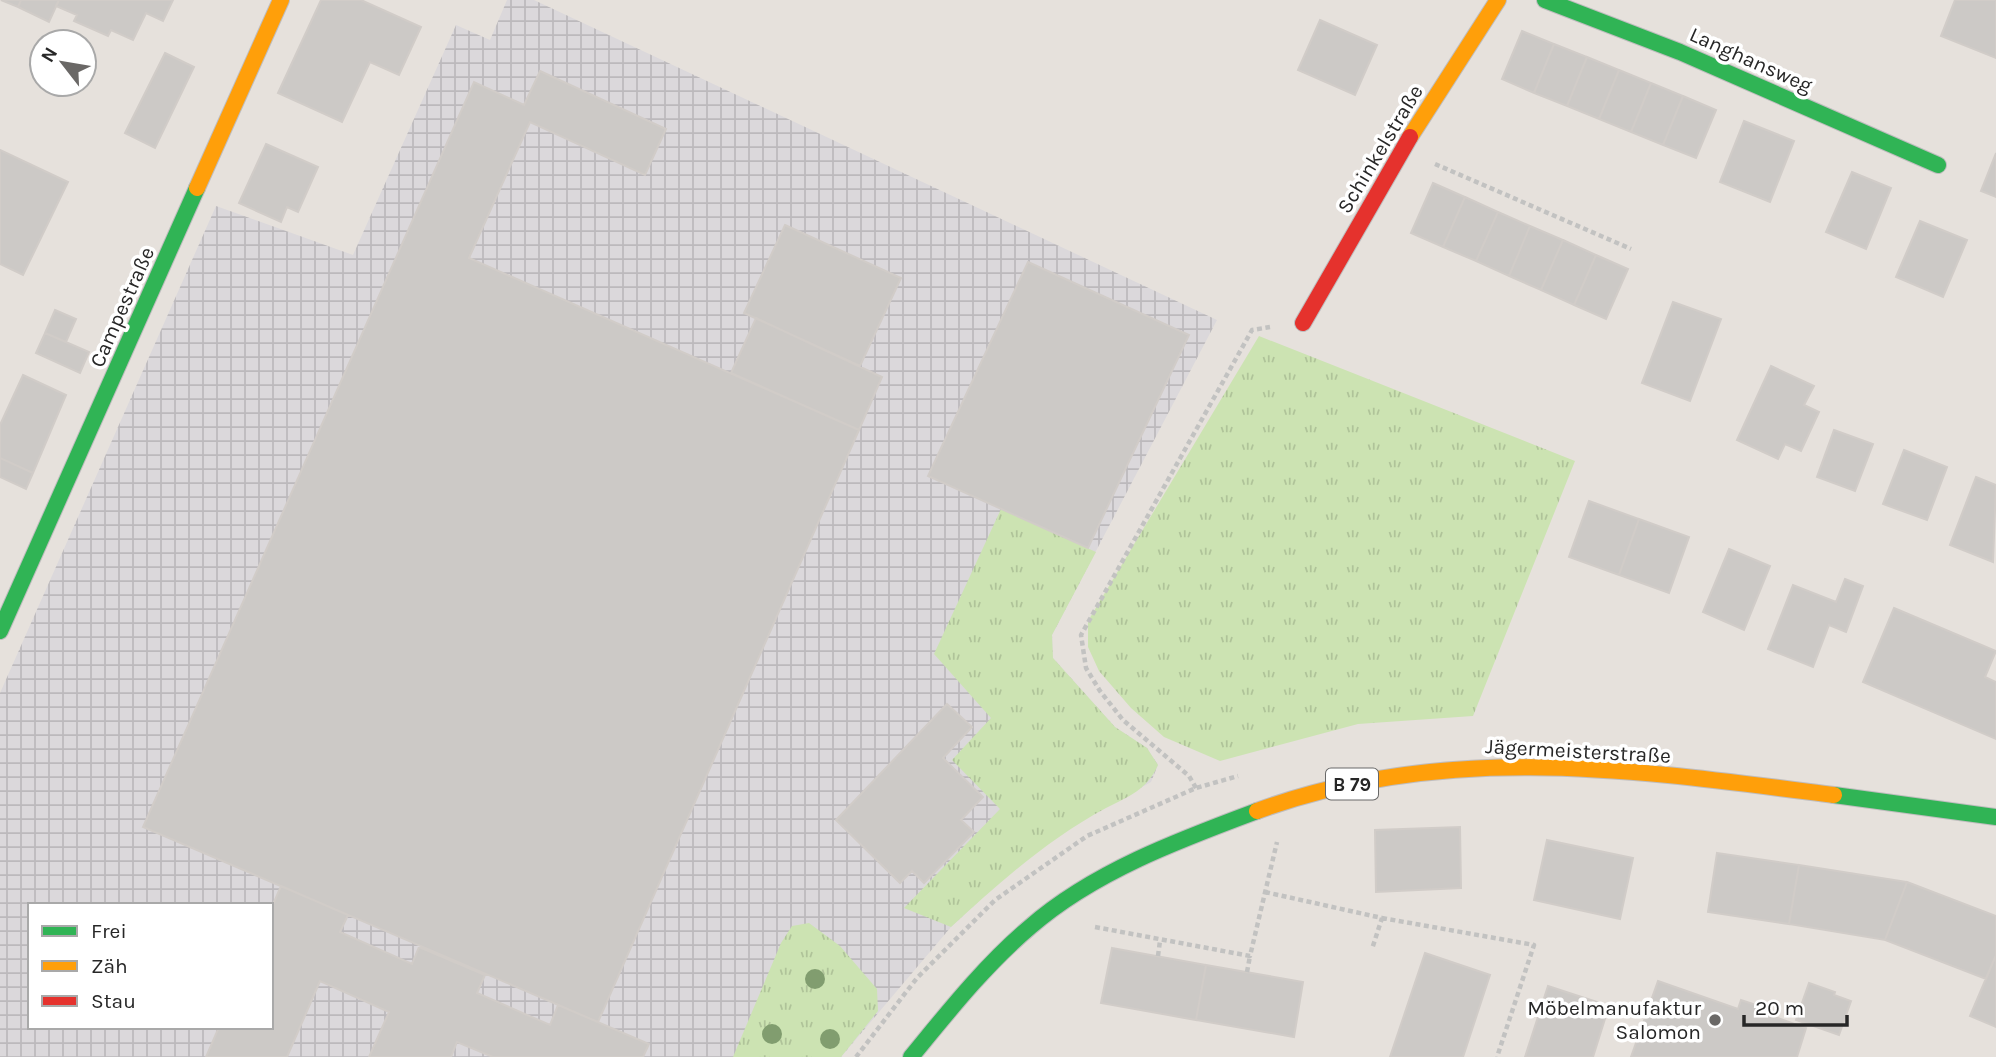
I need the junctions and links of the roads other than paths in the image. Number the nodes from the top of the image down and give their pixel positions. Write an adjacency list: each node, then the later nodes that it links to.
1 (281, 0): 6 (street, Campestraße)
2 (1498, 0): 5 (street, Schinkelstraße)
3 (1545, 0): 4 (street, Langhansweg)
4 (1938, 165)
5 (1303, 323)
6 (0, 631)
7 (1996, 817): 8 (street, Jägermeisterstraße / B 79)
8 (911, 1057)

